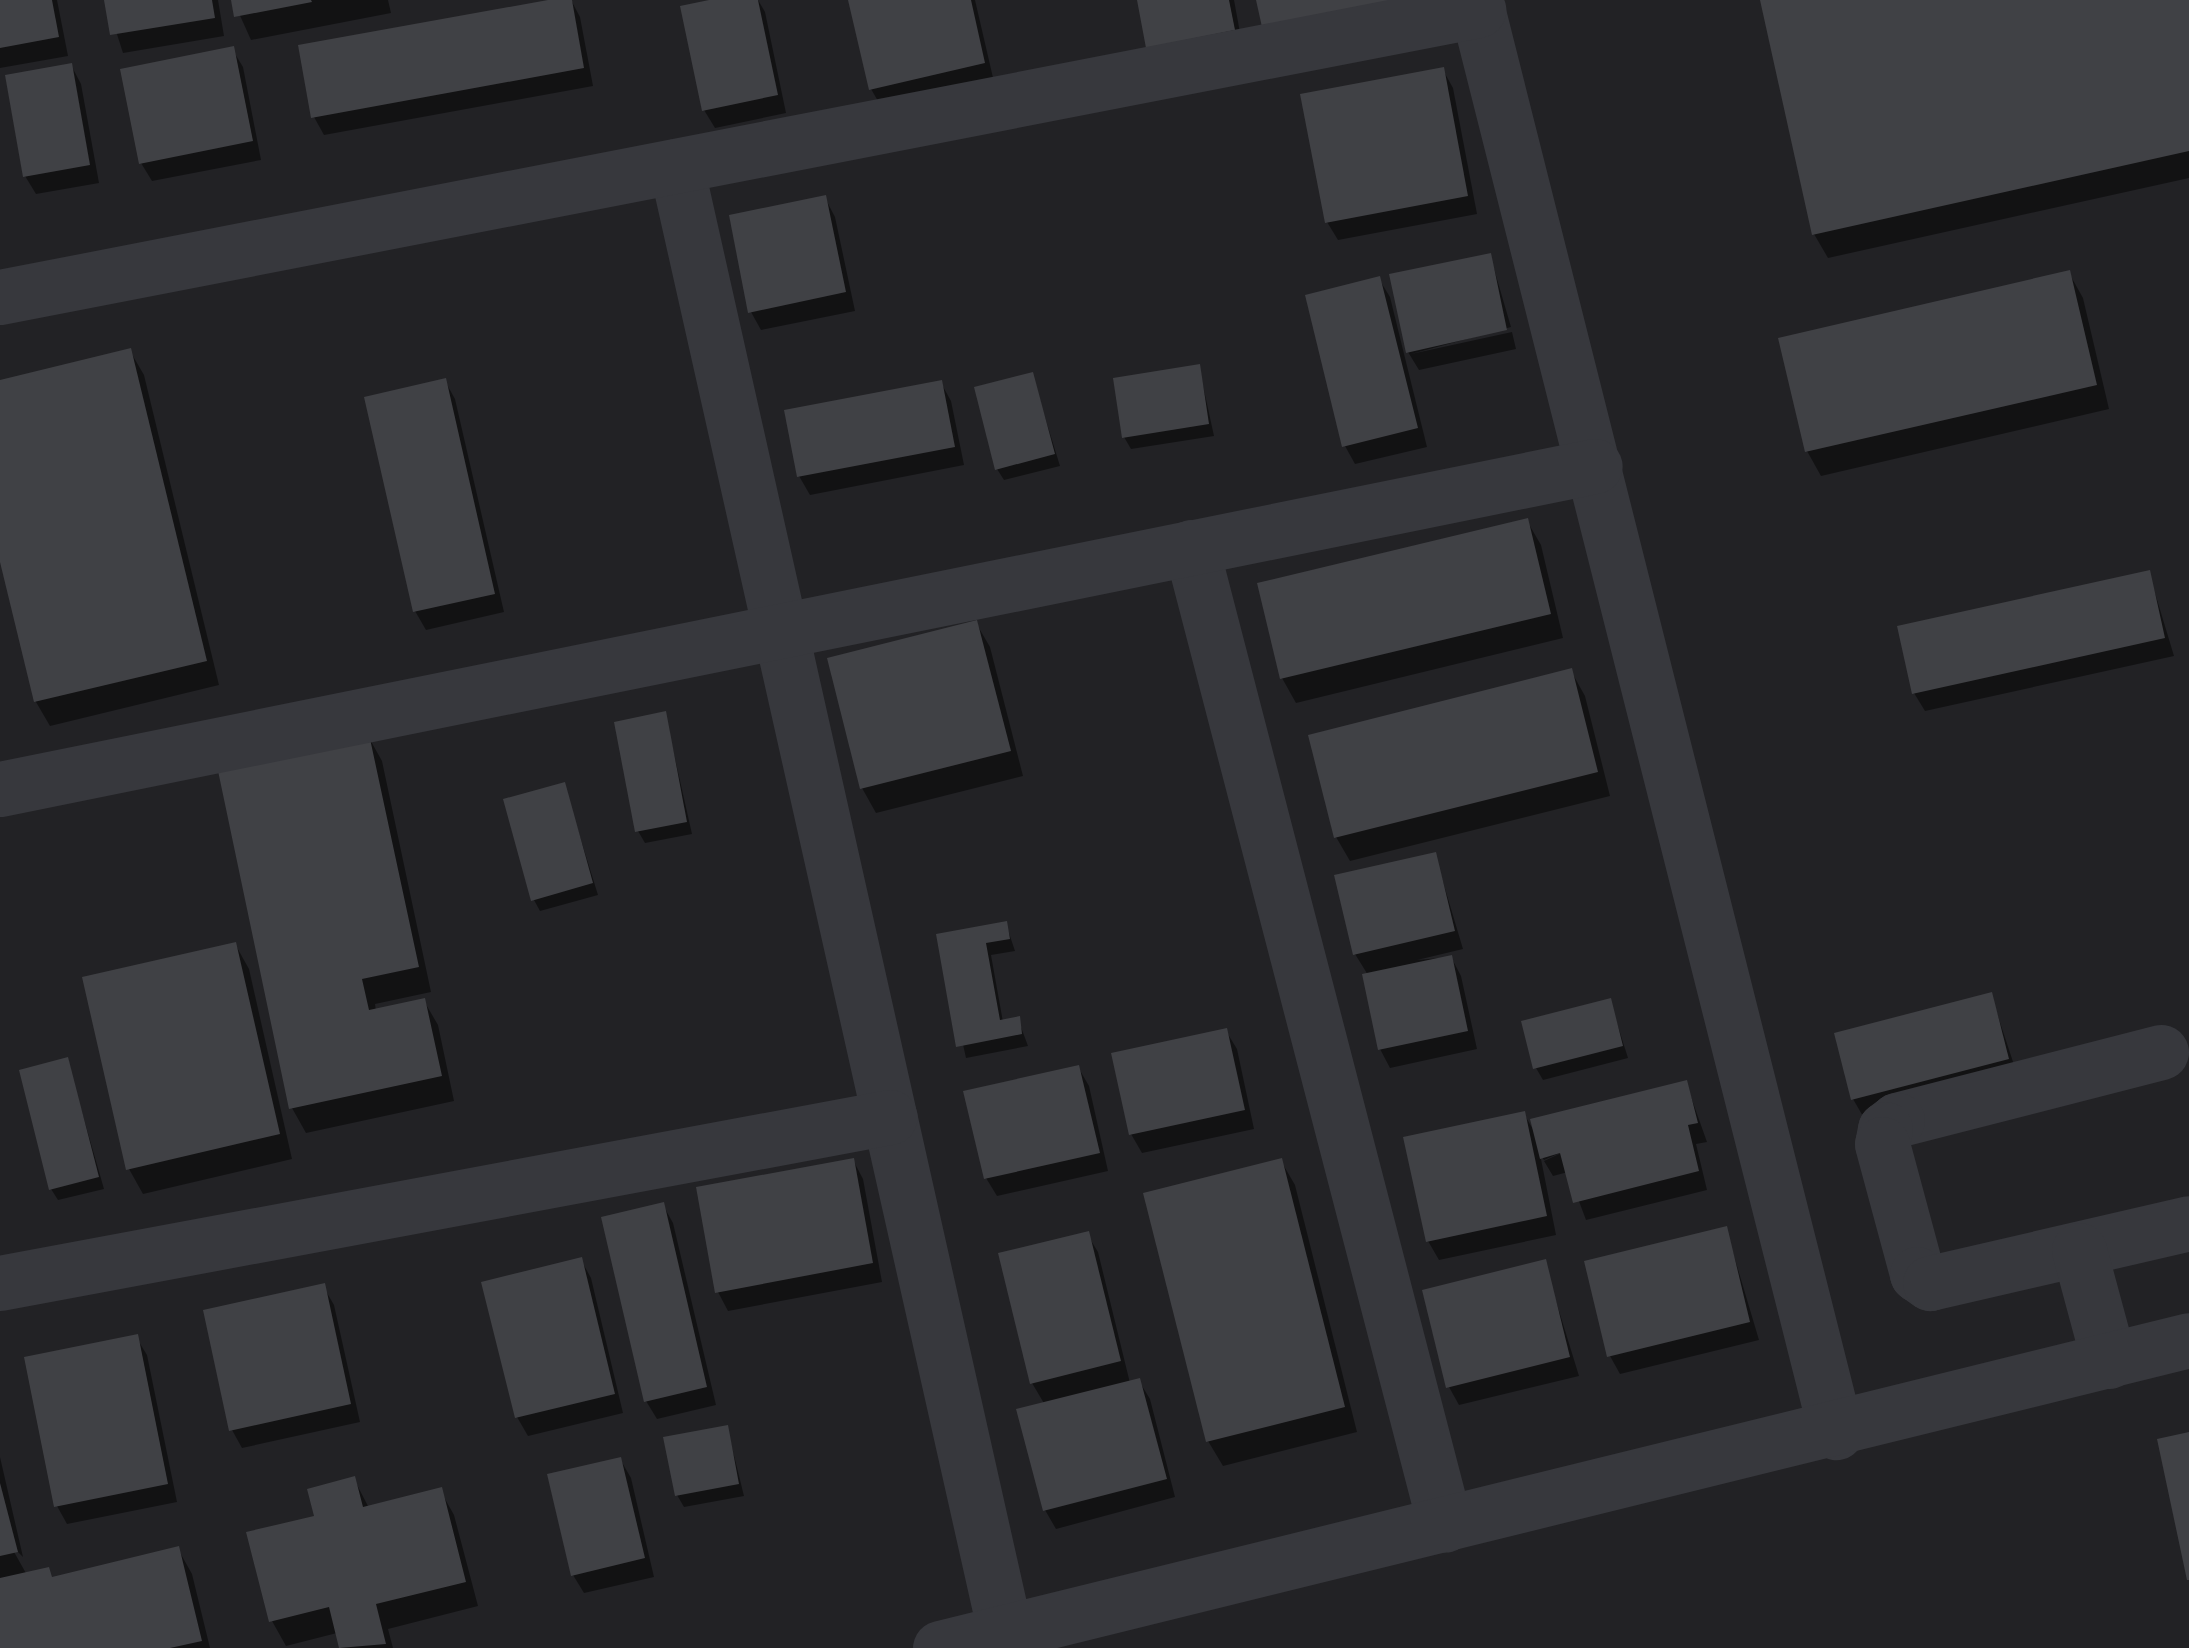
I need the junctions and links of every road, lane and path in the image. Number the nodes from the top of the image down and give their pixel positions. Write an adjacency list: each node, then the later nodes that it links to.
1 (1477, 5): 2 (street); 4 (street)
2 (676, 166): 3 (street); 6 (street)
3 (0, 298)
4 (1596, 466): 5 (street); 15 (street)
5 (1191, 548): 6 (street); 16 (street)
6 (780, 631): 7 (street); 9 (street)
7 (0, 789)
8 (2160, 1052): 11 (street)
9 (890, 1116): 12 (street); 17 (street)
10 (2189, 1223): 11 (street)
11 (2079, 1250): 14 (street)
12 (0, 1283)
13 (2189, 1340): 14 (street)
14 (2108, 1361): 15 (street)
15 (1836, 1432): 16 (street)
16 (1444, 1525): 17 (street)
17 (1006, 1632): 18 (street)
18 (940, 1648)

